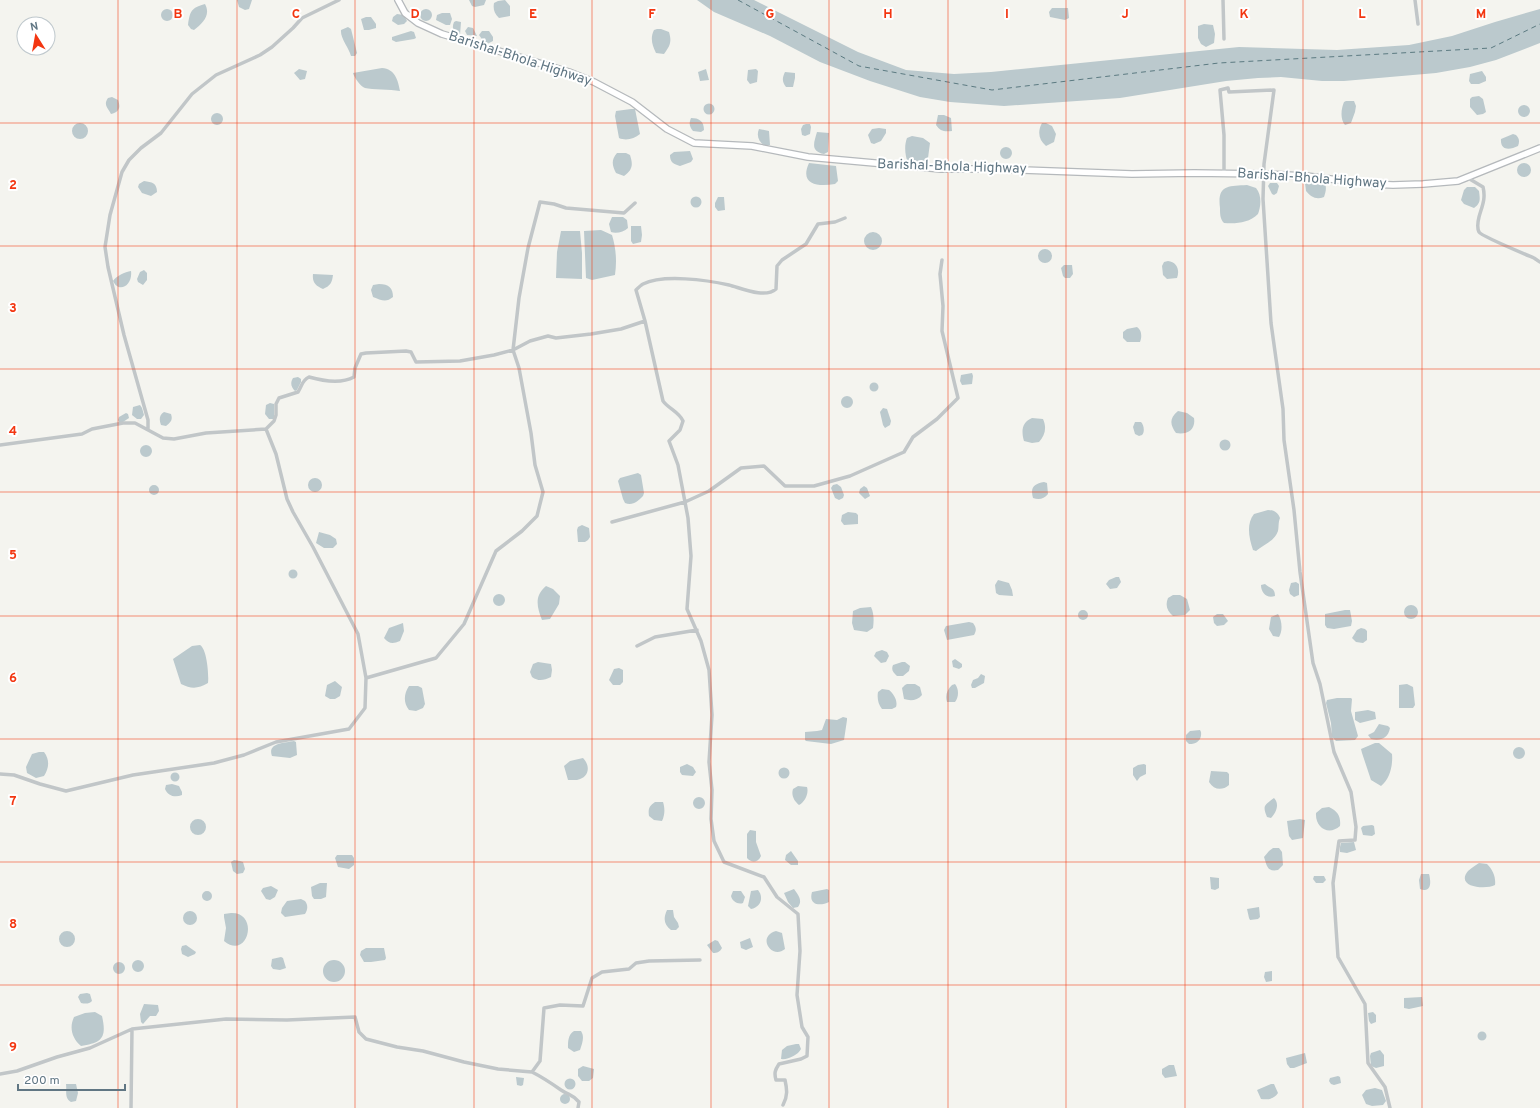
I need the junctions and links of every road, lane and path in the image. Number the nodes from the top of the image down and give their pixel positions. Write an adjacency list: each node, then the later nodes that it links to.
1 (339, 0): 18 (street)
2 (398, 0): 8 (highway, Barishal-Bhola Highway)
3 (1223, 0): 6 (street)
4 (1415, 0): 5 (street)
5 (1418, 24)
6 (1224, 39)
7 (1540, 148): 10 (highway, Barishal-Bhola Highway)
8 (1224, 173): 9 (highway, Barishal-Bhola Highway); 9 (street)
9 (1264, 174): 10 (highway, Barishal-Bhola Highway); 33 (street)
10 (1468, 178): 14 (street)
11 (635, 203): 16 (street)
12 (845, 218): 15 (street)
13 (942, 260): 20 (street)
14 (1540, 262)
15 (645, 321): 16 (street); 20 (street)
16 (513, 350): 17 (street); 24 (street)
17 (266, 429): 18 (street); 24 (street)
18 (148, 430): 19 (street)
19 (0, 445)
20 (685, 502): 21 (street); 22 (street)
21 (612, 522)
22 (697, 630): 23 (street); 30 (street)
23 (637, 646)
24 (366, 678): 25 (street)
25 (0, 774)
26 (700, 960): 28 (street)
27 (132, 1030): 28 (street); 29 (street); 31 (street)
28 (532, 1072): 32 (street)
29 (0, 1074)
30 (783, 1105)
31 (131, 1108)
32 (578, 1108)
33 (1390, 1108)

